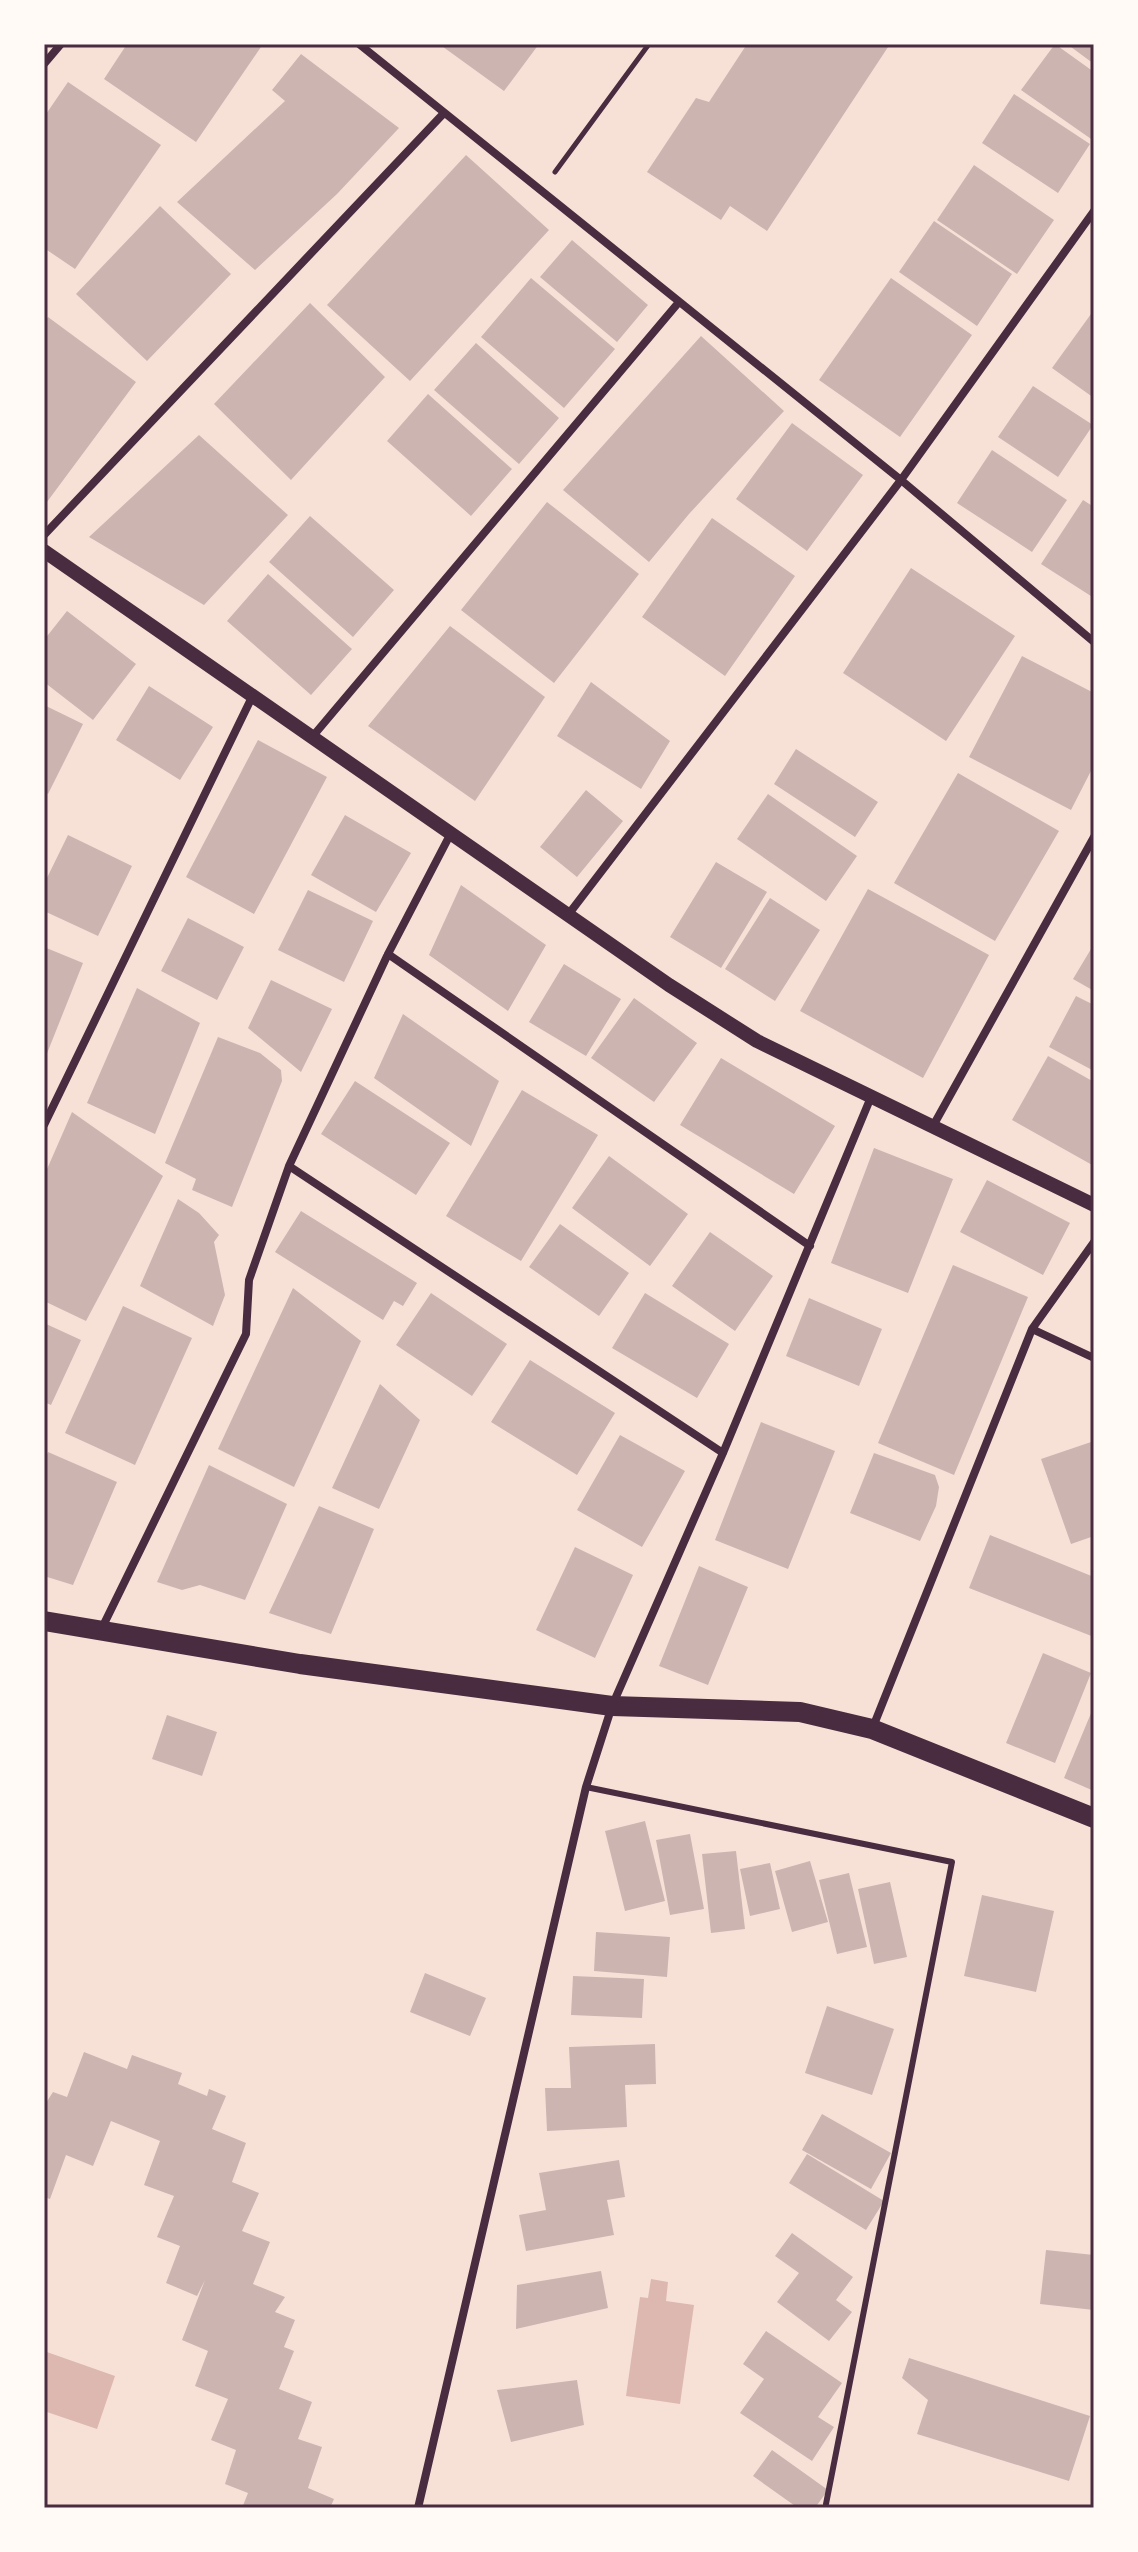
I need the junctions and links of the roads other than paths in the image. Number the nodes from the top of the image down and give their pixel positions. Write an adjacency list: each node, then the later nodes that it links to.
1 (61, 44): 3 (street)
2 (359, 44): 4 (street)
3 (44, 64)
4 (444, 113): 6 (street); 8 (street)
5 (1094, 211): 7 (street)
6 (679, 302): 7 (street); 12 (street)
7 (901, 480): 10 (street); 15 (street)
8 (44, 535)
9 (44, 551): 11 (street)
10 (1094, 642)
11 (253, 695): 12 (street); 18 (street)
12 (313, 736): 13 (street)
13 (451, 833): 15 (street); 16 (street)
14 (1094, 837): 19 (street)
15 (568, 915): 17 (street)
16 (388, 954): 20 (street); 23 (street)
17 (871, 1097): 19 (street); 23 (street)
18 (44, 1125)
19 (933, 1126): 21 (street)
20 (289, 1166): 26 (street); 28 (street)
21 (1094, 1205)
22 (1094, 1242): 24 (street)
23 (810, 1246): 26 (street)
24 (1032, 1329): 25 (street); 30 (street)
25 (1094, 1358)
26 (723, 1453): 29 (street)
27 (44, 1621): 28 (main road)
28 (101, 1631): 29 (main road)
29 (612, 1706): 30 (main road); 31 (street)
30 (872, 1729): 32 (main road)
31 (586, 1787): 33 (lane); 34 (street)
32 (1094, 1818)
33 (826, 2504)
34 (418, 2508)

